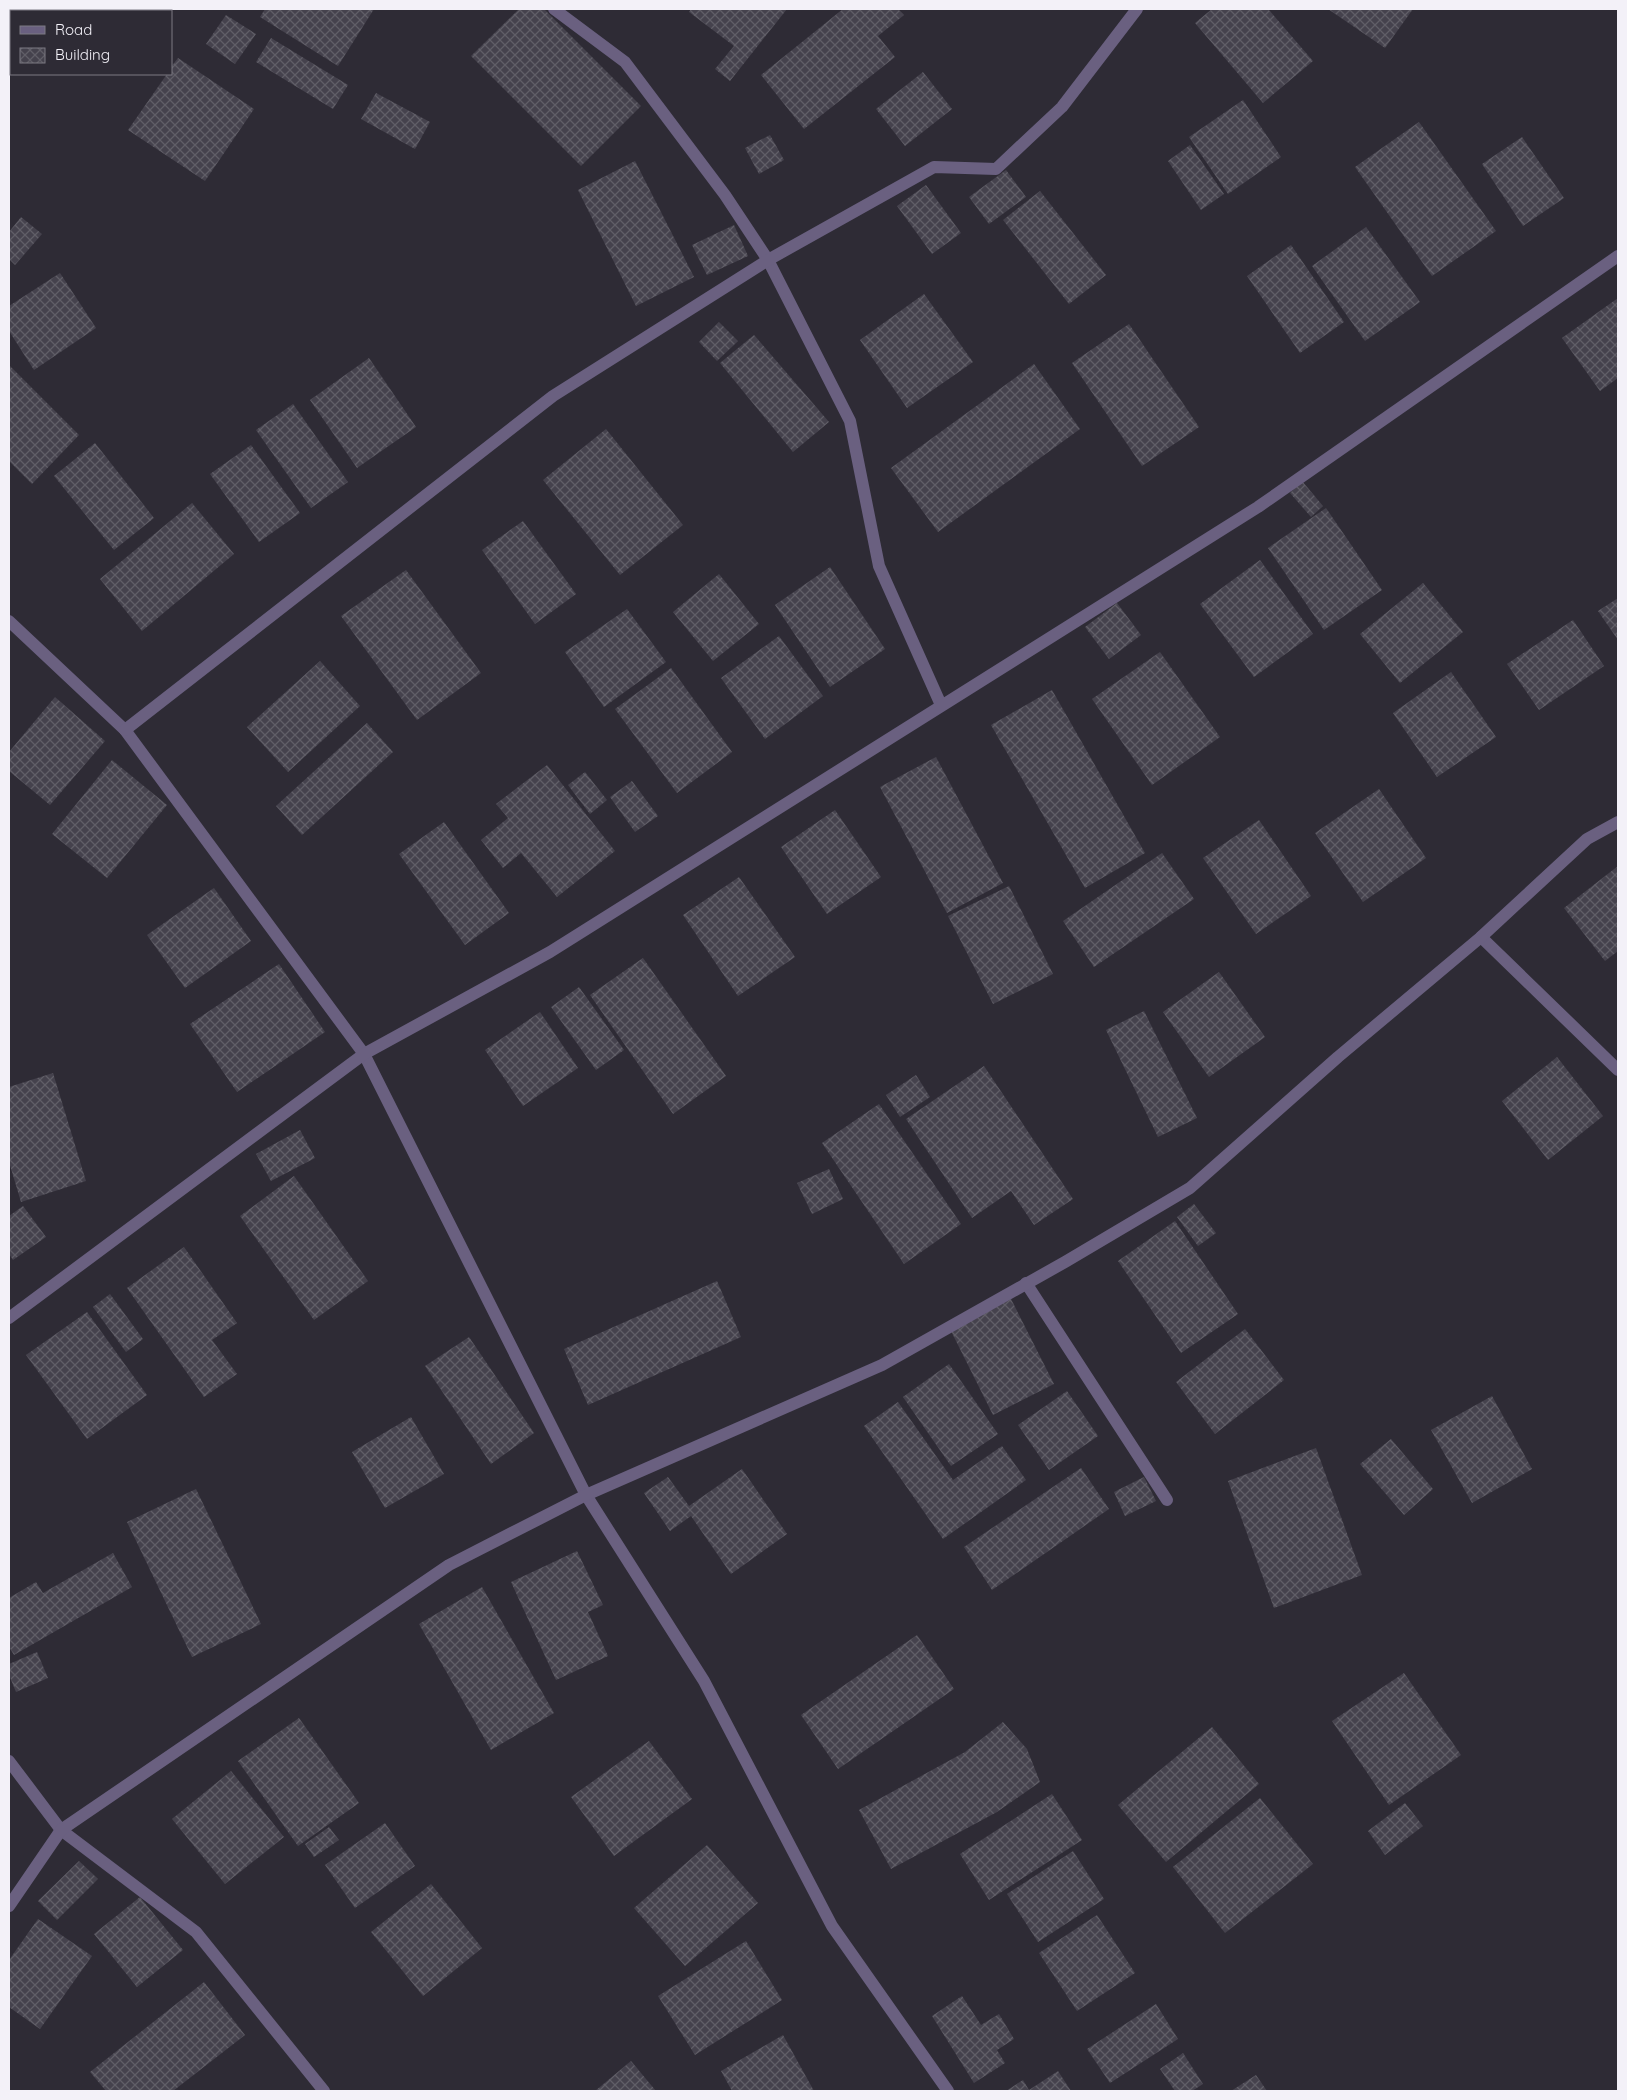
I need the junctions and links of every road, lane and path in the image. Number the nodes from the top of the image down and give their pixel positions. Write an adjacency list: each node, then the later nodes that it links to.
1 (554, 9): 4 (street)
2 (1137, 9): 4 (street)
3 (1618, 256): 6 (street)
4 (768, 260): 6 (street); 7 (street)
5 (9, 621): 7 (street)
6 (941, 705): 10 (street)
7 (125, 730): 10 (street)
8 (1618, 822): 9 (street)
9 (1481, 937): 11 (street); 12 (street)
10 (364, 1054): 13 (street); 14 (street)
11 (1618, 1070)
12 (1026, 1284): 14 (street); 15 (street)
13 (9, 1318)
14 (586, 1495): 17 (street); 20 (street)
15 (1167, 1500)
16 (9, 1761): 17 (street)
17 (61, 1830): 18 (street); 19 (street)
18 (9, 1906)
19 (324, 2091)
20 (948, 2091)

